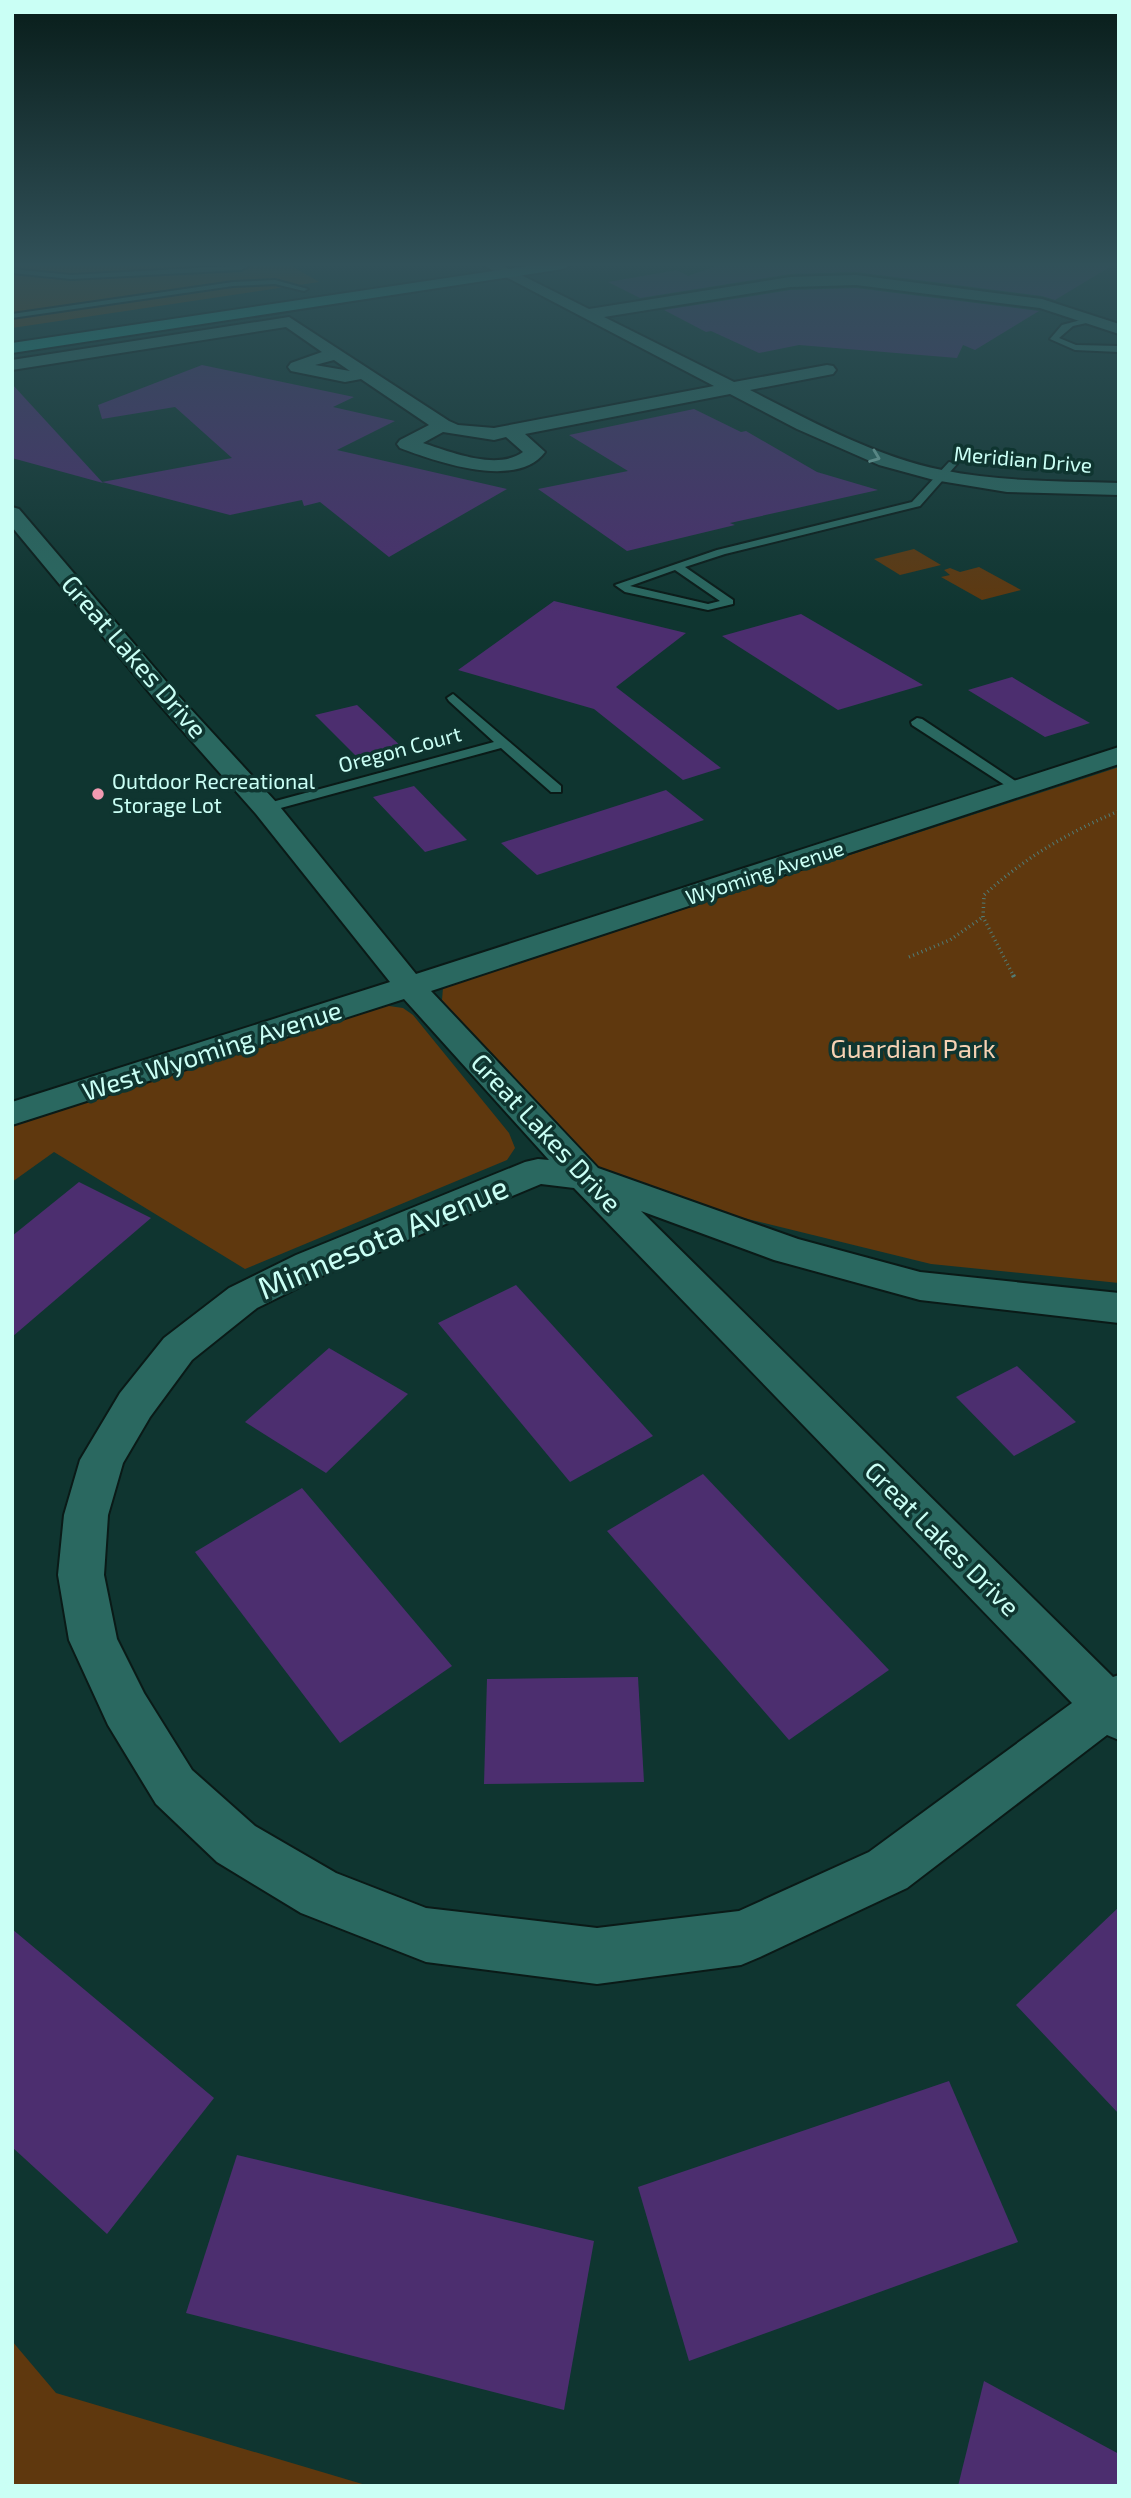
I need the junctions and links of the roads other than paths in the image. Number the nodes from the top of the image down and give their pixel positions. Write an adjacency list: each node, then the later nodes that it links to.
1 (378, 382): 7 (street)
2 (723, 382): 4 (street, Meridian Drive)
3 (762, 382): 4 (street); 5 (street, Meridian Drive)
4 (734, 388): 8 (street); 9 (street, Meridian Drive, one-way to 9)
5 (785, 394)
6 (807, 406): 9 (street, Meridian Drive)
7 (442, 425): 8 (street); 8 (street)
8 (511, 432)
9 (947, 470): 10 (street, Meridian Drive); 11 (street, Meridian Drive); 13 (lane)
10 (1119, 476)
11 (1119, 489)
12 (12, 513): 20 (street, Great Lakes Drive)
13 (676, 566): 13 (lane)
14 (453, 698): 16 (lane, Oregon Court)
15 (917, 722): 18 (lane)
16 (504, 743): 19 (lane, Oregon Court); 20 (lane, Oregon Court)
17 (1119, 755): 18 (street, Wyoming Avenue)
18 (1018, 788): 21 (street, Wyoming Avenue)
19 (556, 789)
20 (267, 808): 21 (street, Great Lakes Drive)
21 (411, 988): 22 (street, West Wyoming Avenue); 23 (street, Great Lakes Drive)
22 (12, 1114)
23 (585, 1177): 24 (street, Minnesota Avenue); 25 (street, Great Lakes Drive); 25 (street, Minnesota Avenue)
24 (1119, 1308)
25 (1115, 1707)

